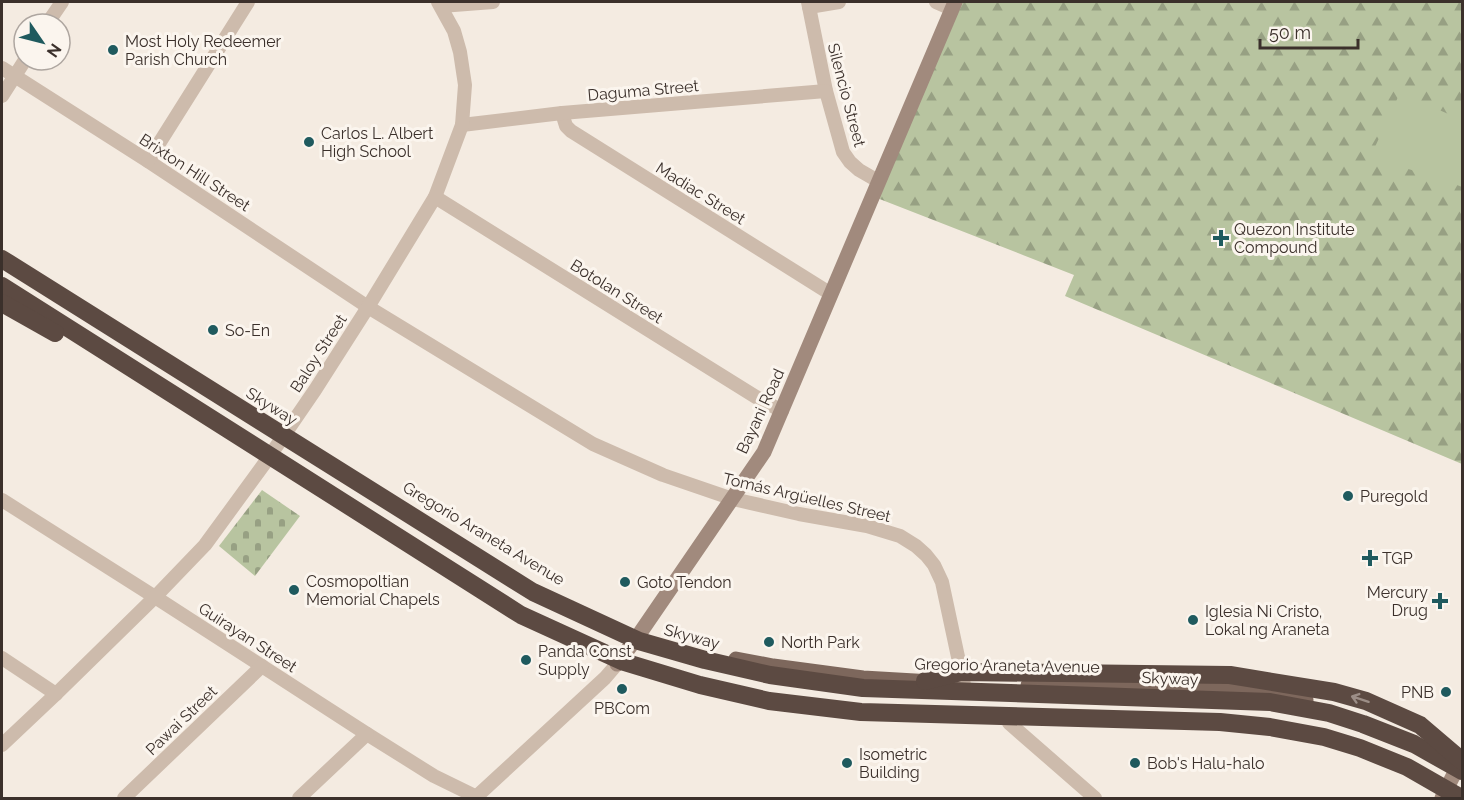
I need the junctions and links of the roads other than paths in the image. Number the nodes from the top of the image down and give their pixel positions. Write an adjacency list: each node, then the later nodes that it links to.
1 (248, 2): 15 (street)
2 (493, 2): 5 (street)
3 (839, 2): 6 (street)
4 (936, 2): 7 (street)
5 (440, 4): 14 (street, Baloy Street)
6 (808, 4): 11 (street, Silencio Street)
7 (953, 5): 16 (street, Bayani Road)
8 (2, 68): 10 (street, Brixton Hill Street)
9 (17, 72): 10 (street)
10 (14, 76): 12 (street); 15 (street, Brixton Hill Street)
11 (826, 91): 13 (street, Daguma Street); 16 (street, Silencio Street)
12 (2, 96)
13 (562, 113): 14 (street, Daguma Street); 22 (street, Madiac Street)
14 (462, 125): 17 (street, Baloy Street)
15 (148, 161): 24 (street, Brixton Hill Street)
16 (878, 181): 22 (street, Bayani Road)
17 (435, 197): 24 (street, Baloy Street); 25 (street, Botolan Street)
18 (2, 253): 27 (main road, Gregorio Araneta Avenue)
19 (2, 259): 43 (highway, Skyway)
20 (2, 286): 26 (highway)
21 (2, 293): 28 (main road)
22 (831, 294): 25 (street, Bayani Road)
23 (2, 303): 26 (highway)
24 (368, 307): 27 (street, Baloy Street); 29 (street, Tomás Argüelles Street)
25 (782, 411): 29 (street, Bayani Road)
26 (214, 419): 49 (highway)
27 (286, 433): 28 (street, Baloy Street); 32 (main road, Gregorio Araneta Avenue)
28 (267, 460): 31 (street, Baloy Street); 34 (main road)
29 (733, 499): 32 (street, Bayani Road); 36 (street, Tomás Argüelles Street)
30 (2, 500): 31 (street, Guirayan Street)
31 (155, 597): 35 (street, Guirayan Street); 38 (street, Baloy Street)
32 (639, 636): 34 (street, Bayani Road); 37 (main road, Gregorio Araneta Avenue)
33 (2, 658): 38 (street)
34 (617, 664): 39 (main road); 46 (street, Bayani Road)
35 (262, 666): 40 (street, Guirayan Street); 44 (street, Pawai Street)
36 (963, 679): 37 (highway); 42 (main road, Gregorio Araneta Avenue); 42 (highway, one-way to 36)
37 (925, 681)
38 (56, 694): 41 (street, Baloy Street)
39 (1010, 723): 47 (street); 48 (main road)
40 (367, 735): 45 (street); 46 (street, Guirayan Street)
41 (2, 744)
42 (1462, 759): 48 (street)
43 (1462, 771)
44 (124, 798)
45 (298, 798)
46 (476, 798)
47 (1095, 798)
48 (1444, 798)
49 (1461, 798)

